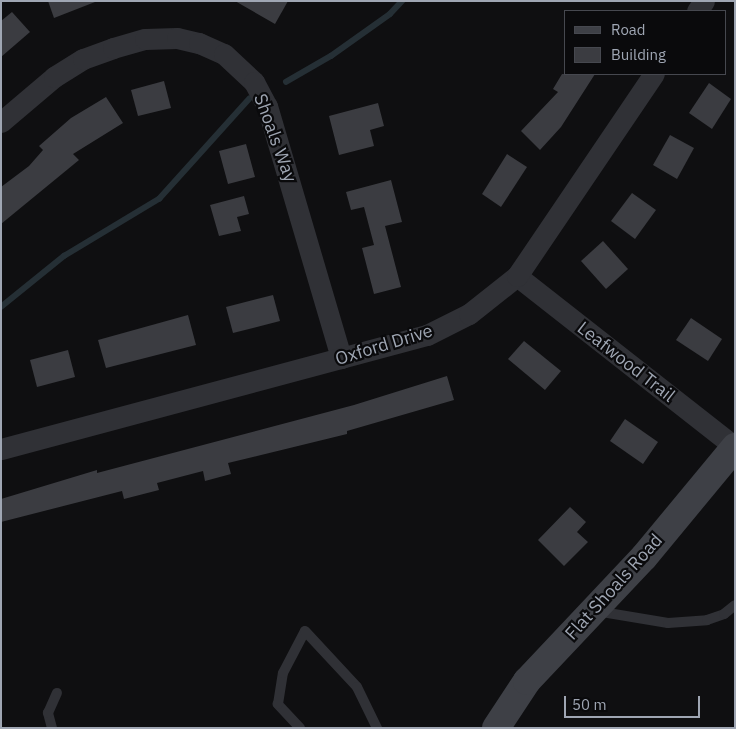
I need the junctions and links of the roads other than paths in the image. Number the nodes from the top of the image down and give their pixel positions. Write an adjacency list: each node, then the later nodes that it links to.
1 (653, 75): 3 (street, Oxford Drive)
2 (1, 122): 4 (street, Shoals Way)
3 (517, 276): 4 (street, Oxford Drive); 5 (street, Leafwood Trail)
4 (341, 358): 6 (street, Oxford Drive)
5 (735, 447): 8 (main road, Flat Shoals Road)
6 (1, 448)
7 (735, 605): 8 (lane)
8 (593, 611): 13 (main road, Flat Shoals Road)
9 (58, 693): 10 (lane)
10 (52, 728)
11 (300, 728): 12 (lane)
12 (377, 728)
13 (496, 728)

